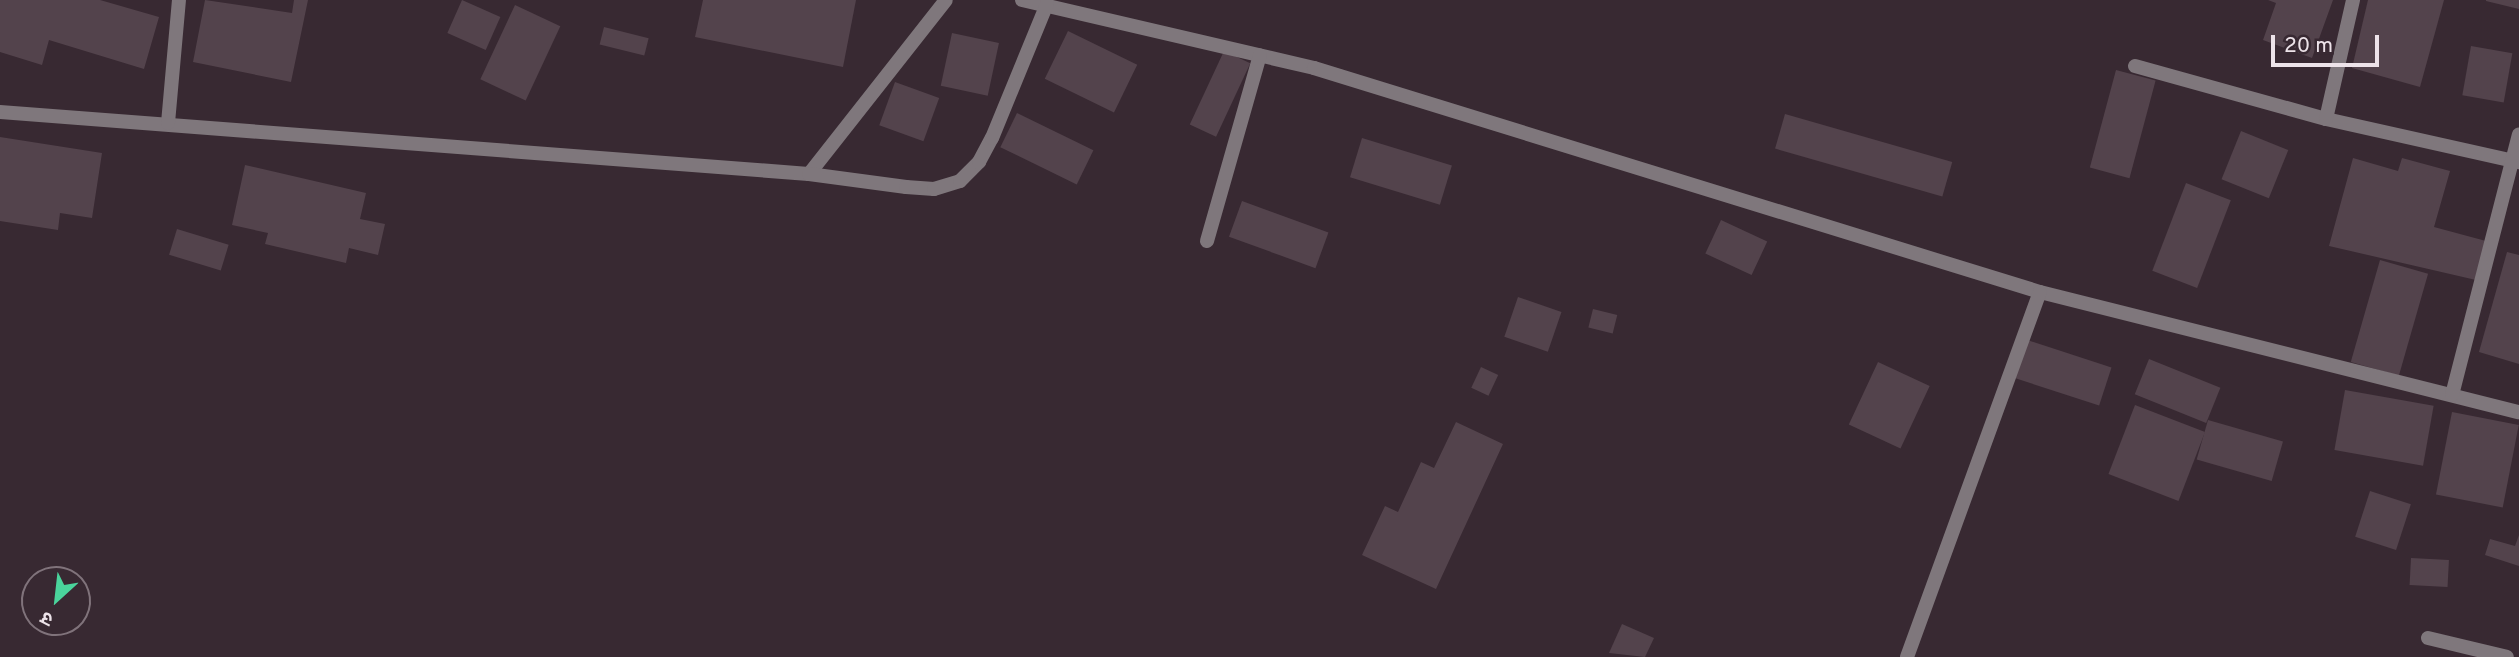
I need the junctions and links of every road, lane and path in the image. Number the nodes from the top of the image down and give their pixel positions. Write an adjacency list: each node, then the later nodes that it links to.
1 (179, 0): 10 (street)
2 (946, 0): 13 (street)
3 (1022, 0): 5 (street)
4 (2353, 0): 9 (street)
5 (1047, 4): 6 (street); 13 (street)
6 (1259, 55): 14 (street); 15 (street)
7 (2135, 66): 9 (street)
8 (0, 111): 10 (street)
9 (2326, 119): 12 (street)
10 (168, 123): 13 (street)
11 (2519, 134): 12 (street)
12 (2516, 161): 16 (street)
13 (809, 174)
14 (1207, 241)
15 (2040, 292): 16 (street); 19 (street)
16 (2452, 395): 17 (street)
17 (2519, 412)
18 (2428, 638): 20 (street)
19 (1907, 657)
20 (2507, 657)

